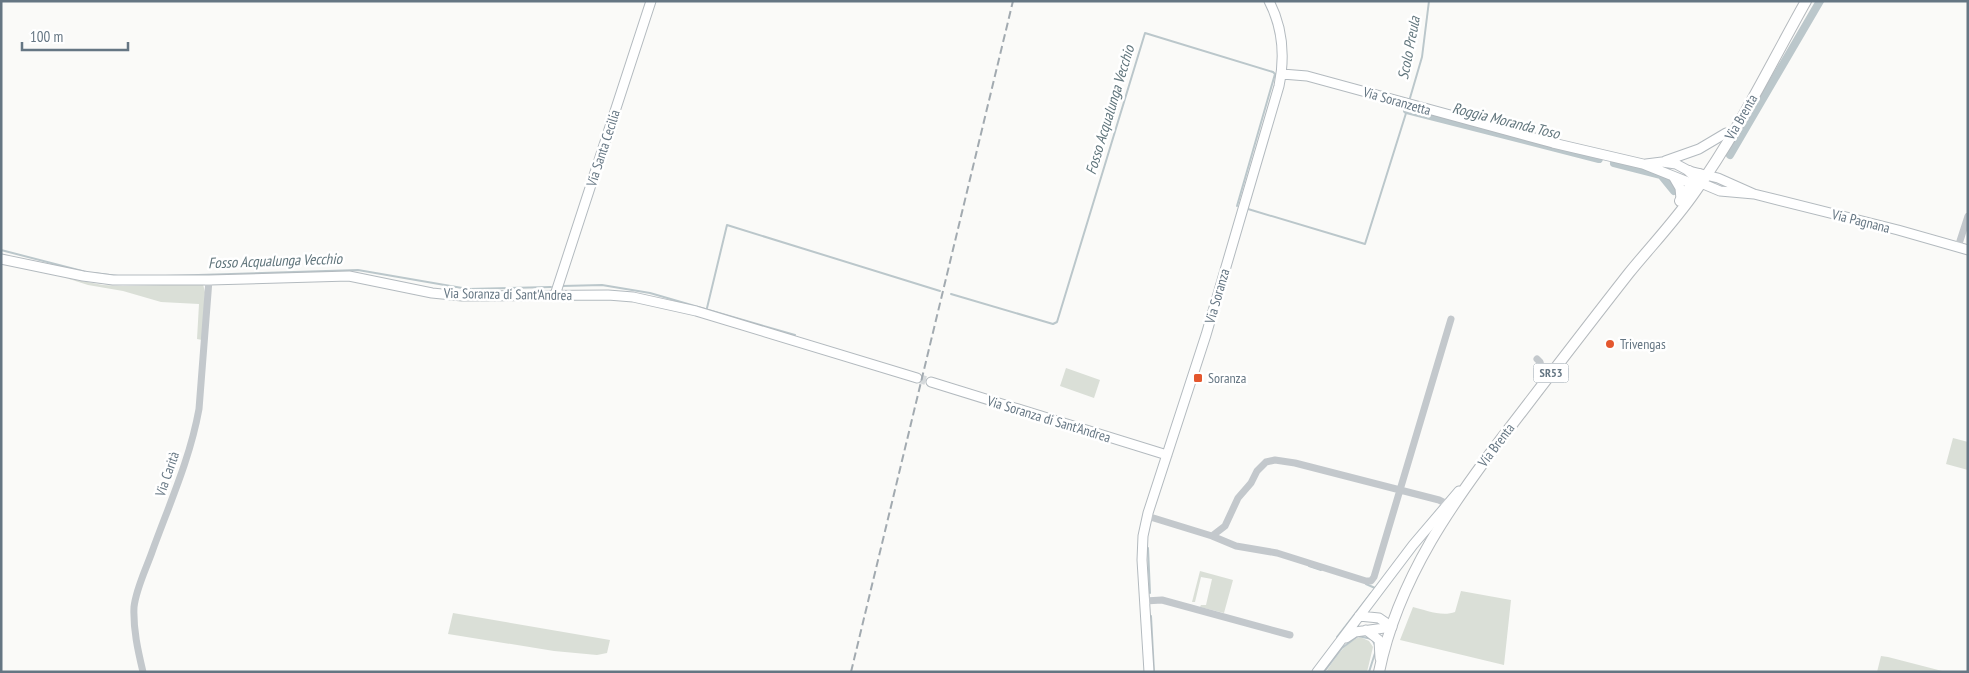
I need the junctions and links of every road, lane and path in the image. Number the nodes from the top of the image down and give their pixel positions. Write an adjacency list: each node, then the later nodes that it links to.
1 (651, 1): 22 (street, Via Santa Cecilia)
2 (1269, 1): 5 (street)
3 (1806, 1): 4 (main road, Via Brenta / SR53)
4 (1775, 56): 6 (main road, Via Brenta / SR53); 8 (main road, Via Brenta / SR53)
5 (1282, 74): 10 (street, Via Soranzetta); 28 (street, Via Soranza)
6 (1734, 120): 7 (main road, Via Brenta / SR53); 12 (main road)
7 (1726, 133): 9 (street); 12 (main road, Via Brenta / SR53)
8 (1717, 158): 12 (main road, Via Brenta / SR53); 13 (street)
9 (1662, 162): 10 (street, Via Soranzetta); 12 (street, Via Soranzetta)
10 (1643, 164): 11 (street, Via Soranzetta)
11 (1673, 176): 12 (street, Via Soranzetta); 15 (street)
12 (1700, 178): 13 (street, Via Pagnana); 14 (street, Via Pagnana); 15 (main road, Via Brenta / SR53); 20 (main road, Via Brenta / SR53)
13 (1725, 181): 14 (street, Via Pagnana)
14 (1754, 194): 17 (street, Via Pagnana)
15 (1681, 199): 20 (main road, Via Brenta / SR53)
16 (1968, 216): 17 (street)
17 (1958, 247): 18 (street, Via Pagnana)
18 (1968, 250)
19 (1, 259): 21 (street, Via Soranza di Sant'Andrea)
20 (1631, 271): 25 (main road, Via Brenta / SR53)
21 (209, 280): 22 (street, Via Soranza di Sant'Andrea); 41 (street, Via Carità)
22 (556, 295): 26 (street, Via Soranza di Sant'Andrea)
23 (1452, 319): 30 (street)
24 (1536, 359): 25 (street)
25 (1548, 377): 29 (main road, Via Brenta / SR53)
26 (917, 378)
27 (931, 382): 28 (street, Via Soranza di Sant'Andrea)
28 (1167, 455): 32 (street, Via Soranza)
29 (1472, 476): 31 (street, Via Brenta); 36 (main road, SR53)
30 (1400, 490): 31 (street); 33 (street); 33 (street)
31 (1447, 504): 35 (street, Via Brenta)
32 (1147, 516): 33 (street); 34 (street, Via Soranza)
33 (1212, 536)
34 (1145, 601): 38 (street); 42 (street, Via Soranza)
35 (1359, 616): 36 (street); 39 (street, Via Brenta)
36 (1392, 627): 37 (street, Via Brenta); 40 (main road, SR53)
37 (1366, 630): 39 (street, Via Brenta); 40 (street)
38 (1290, 635)
39 (1341, 641): 43 (street, Via Brenta)
40 (1380, 670)
41 (143, 672)
42 (1149, 672)
43 (1317, 672)

